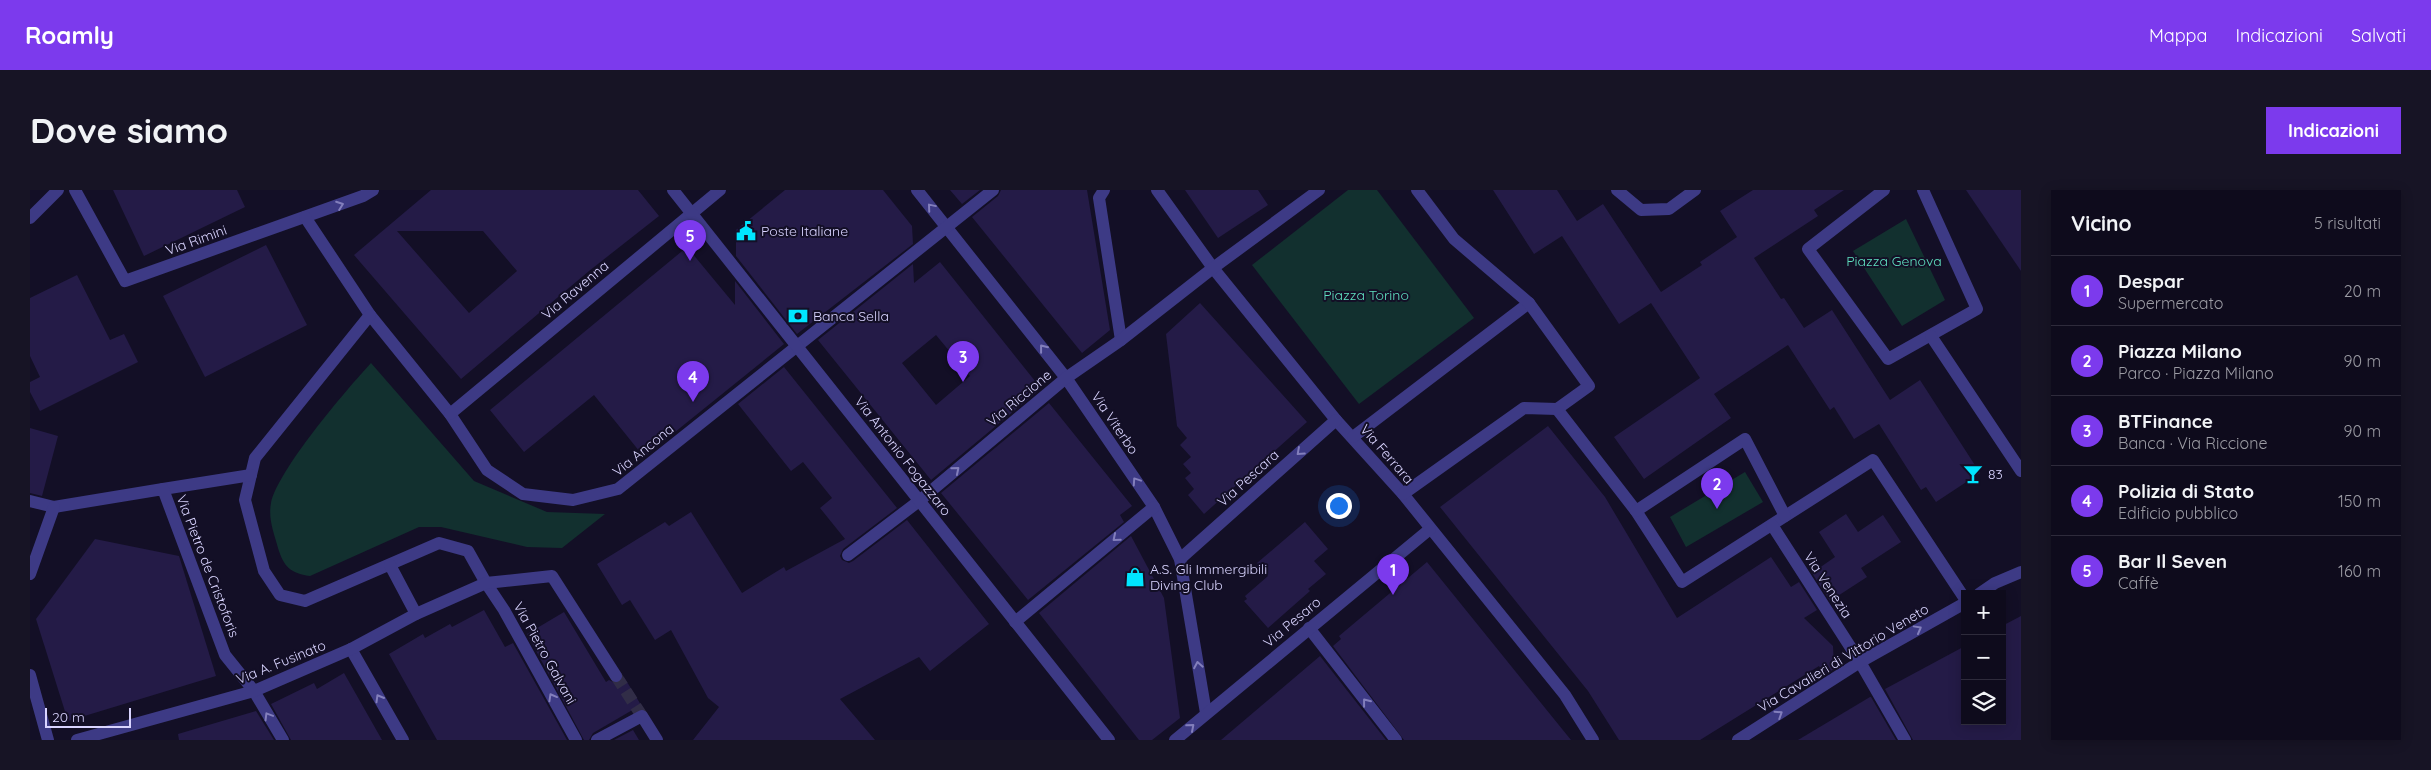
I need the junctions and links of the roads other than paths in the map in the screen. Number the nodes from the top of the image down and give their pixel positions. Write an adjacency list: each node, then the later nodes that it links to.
1 (58, 190): 18 (street)
2 (74, 190): 17 (street, Via Rimini)
3 (373, 190): 17 (street, Via Rimini, one-way to 3)
4 (673, 190): 16 (street, Via Antonio Fogazzaro)
5 (720, 190): 16 (street, Via Ravenna)
6 (917, 190): 19 (street, Via Viterbo, one-way to 6)
7 (993, 190): 19 (street, Via Ancona)
8 (1104, 190): 24 (street)
9 (1157, 190): 20 (street, Via Ferrara)
10 (1319, 190): 20 (street)
11 (1417, 190): 21 (street)
12 (1617, 190): 13 (street)
13 (1695, 190)
14 (1884, 190): 23 (street)
15 (1923, 190): 23 (street)
16 (692, 212): 25 (street, Via Antonio Fogazzaro); 28 (street, Via Ravenna)
17 (305, 217): 22 (street, Via Ancona)
18 (30, 218)
19 (947, 226): 25 (street, Via Ancona); 26 (street, Via Viterbo, one-way to 19)
20 (1212, 268): 24 (street, Via Riccione); 29 (street, Via Ferrara)
21 (1529, 303): 27 (street); 30 (street)
22 (370, 315): 28 (street, Via Ancona); 32 (street, Via Pietro Galvani)
23 (1931, 336): 31 (street)
24 (1121, 340): 26 (street, Via Riccione)
25 (797, 345): 28 (street, Via Ancona); 36 (street, Via Antonio Fogazzaro)
26 (1066, 378): 36 (street, Via Riccione, one-way to 26); 38 (street, Via Viterbo, one-way to 26)
27 (1556, 409): 34 (street); 39 (street)
28 (450, 414)
29 (1336, 420): 30 (street, Via Ferrara); 44 (street, Via Pescara, one-way to 44)
30 (1353, 437): 34 (street, Via Ferrara)
31 (2021, 472)
32 (251, 475): 33 (street); 45 (street, Via Pietro Galvani)
33 (163, 489): 37 (street, Via Pietro de Cristoforis); 59 (street, Via Pietro de Cristoforis)
34 (1403, 494): 42 (street, Via Ferrara)
35 (30, 501): 37 (street, Via Pietro de Cristoforis)
36 (919, 501): 43 (street, Via Riccione); 53 (street, Via Antonio Fogazzaro)
37 (54, 507): 47 (street)
38 (1154, 507): 44 (street, Via Viterbo); 53 (street, one-way to 53)
39 (1636, 511): 40 (street); 41 (street)
40 (1785, 516): 41 (street); 50 (street)
41 (1772, 525): 56 (street, Via Venezia)
42 (1430, 529): 54 (street, Via Pesaro); 71 (street, Via Ferrara)
43 (848, 555)
44 (1180, 559): 60 (street, Via Viterbo, one-way to 44)
45 (390, 566): 48 (street, Via Pietro Galvani); 52 (street)
46 (2021, 572): 49 (street)
47 (30, 574)
48 (486, 583): 52 (street, Via A. Fusinato); 58 (street, Via A. Fusinato); 65 (street, Via Pietro Galvani, one-way to 48)
49 (1985, 590)
50 (1961, 595)
51 (1961, 603): 56 (street, Via Cavalieri di Vittorio Veneto, one-way to 51)
52 (416, 614): 55 (street, Via A. Fusinato)
53 (1015, 622): 68 (street, Via Antonio Fogazzaro)
54 (1309, 628): 60 (street, Via Pesaro); 70 (street, one-way to 54)
55 (350, 649): 59 (street, Via A. Fusinato); 64 (street, one-way to 55)
56 (1860, 662): 72 (street, Via Cavalieri di Vittorio Veneto, one-way to 56); 73 (street, Via Venezia)
57 (30, 675): 61 (street)
58 (616, 676)
59 (254, 692): 62 (street, Via A. Fusinato); 63 (street, Via Pietro de Cristoforis, one-way to 59)
60 (1206, 713): 69 (street, Via Pesaro, one-way to 60)
61 (48, 740)
62 (77, 740)
63 (283, 740)
64 (403, 740)
65 (576, 740)
66 (597, 740): 67 (street)
67 (657, 740)
68 (1109, 740)
69 (1175, 740)
70 (1396, 740)
71 (1593, 740)
72 (1738, 740)
73 (1906, 740)

